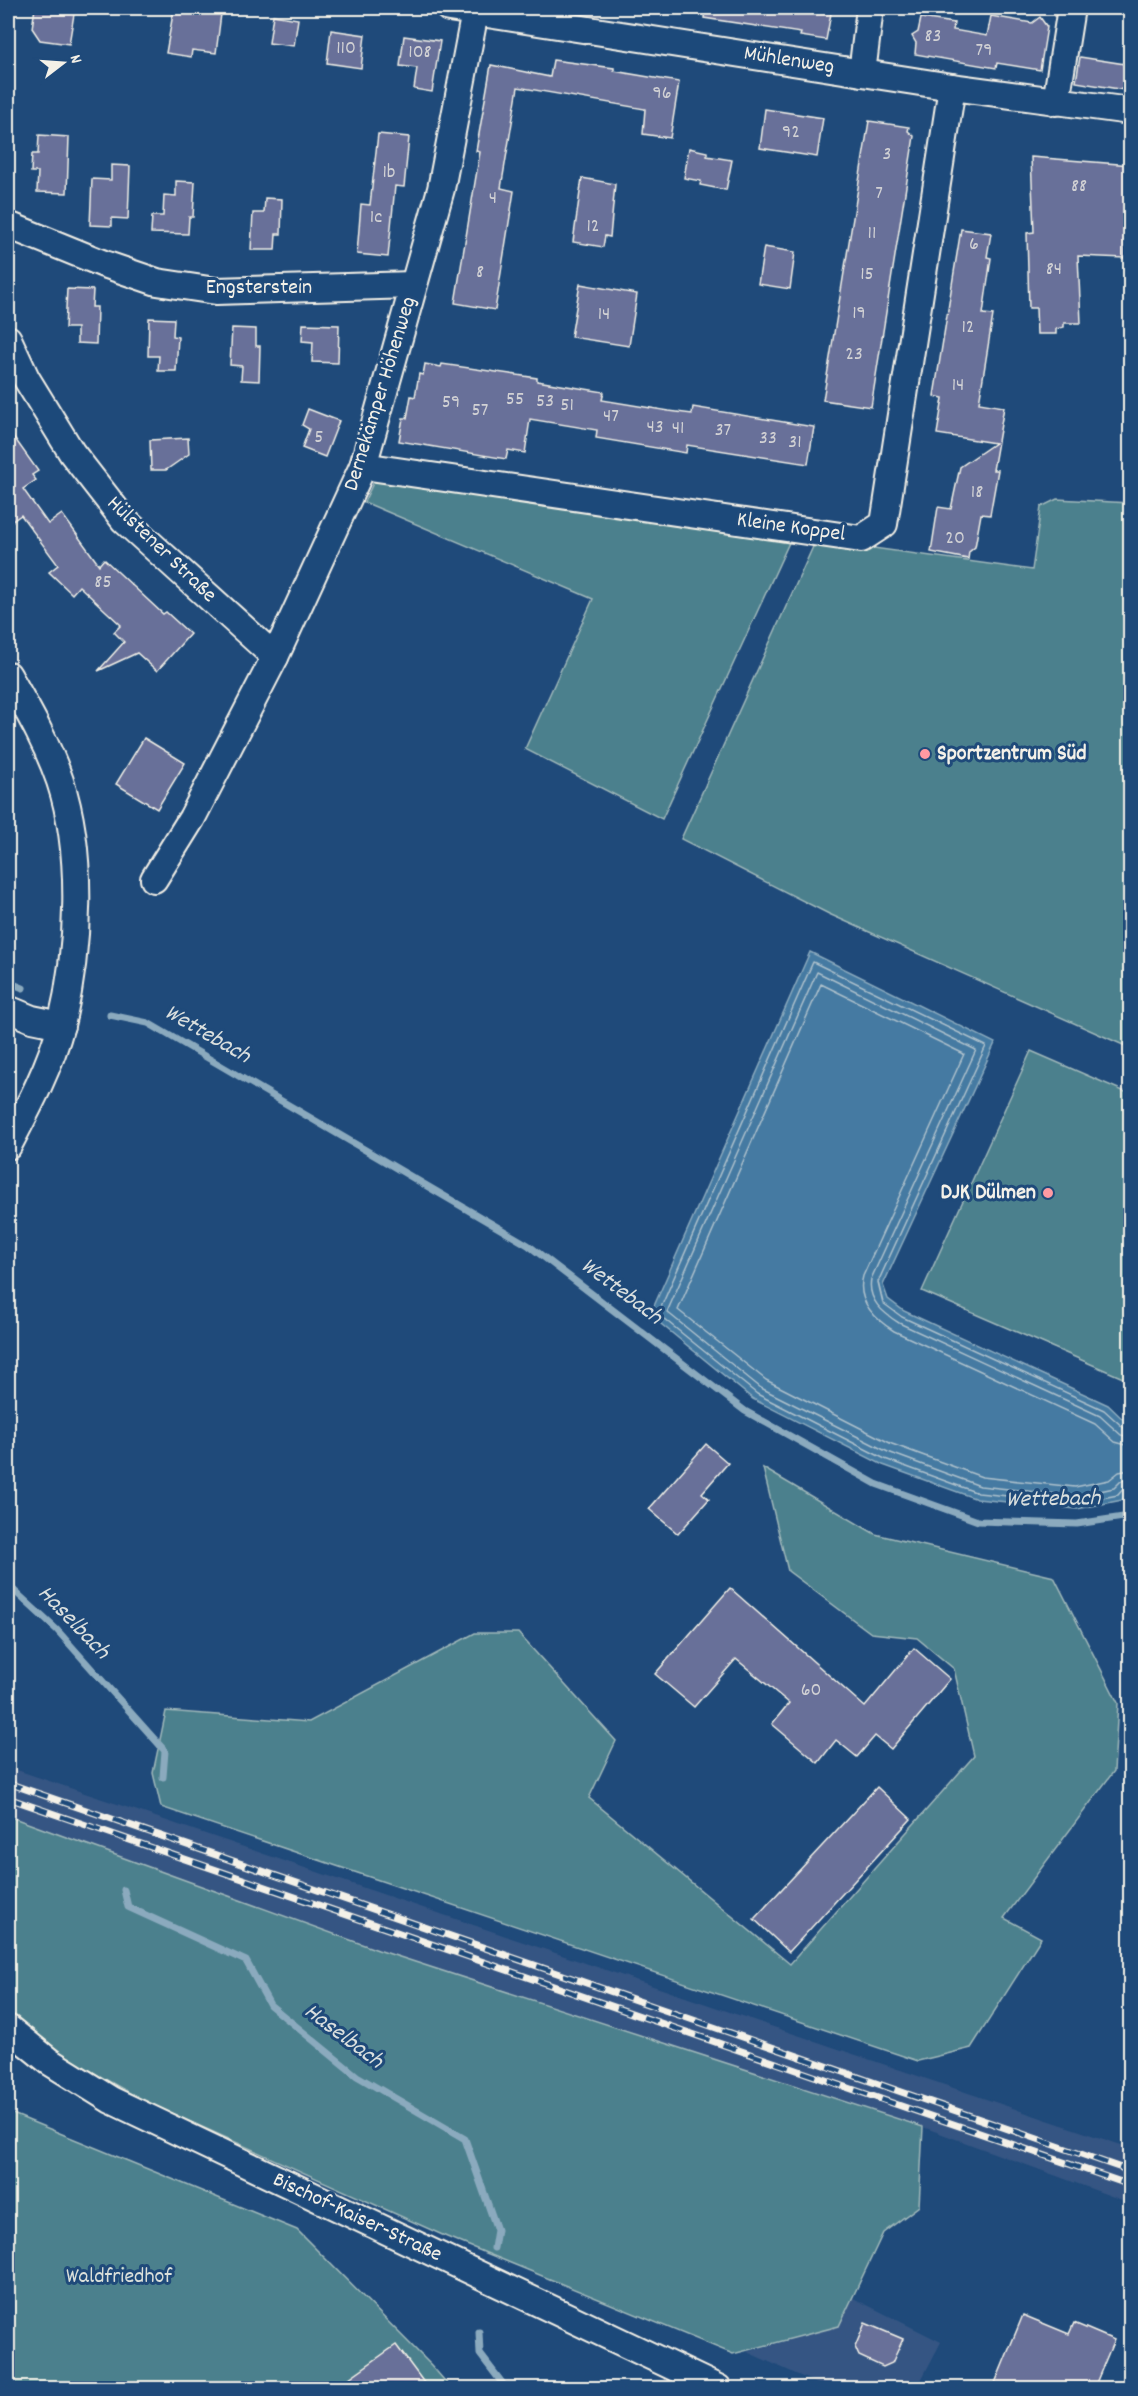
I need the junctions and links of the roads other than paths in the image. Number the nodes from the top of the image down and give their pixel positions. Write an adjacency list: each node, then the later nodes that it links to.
1 (449, 8): 4 (street, Mühlenweg)
2 (870, 8): 6 (street)
3 (1071, 8): 8 (street)
4 (475, 12): 5 (street, Mühlenweg); 11 (street, Dernekämper Höhenweg)
5 (526, 13): 6 (street, Mühlenweg)
6 (862, 73): 7 (street, Mühlenweg)
7 (952, 87): 8 (street, Mühlenweg); 13 (street, Kleine Koppel)
8 (1056, 102): 9 (street, Mühlenweg)
9 (1131, 111)
10 (8, 225): 11 (street, Engsterstein)
11 (414, 285): 13 (street, Dernekämper Höhenweg)
12 (8, 339): 14 (street, Hülstener Straße)
13 (363, 466): 14 (street, Dernekämper Höhenweg)
14 (275, 657): 16 (street, Dernekämper Höhenweg)
15 (8, 675): 18 (street)
16 (153, 879)
17 (8, 1009): 18 (street)
18 (60, 1025): 19 (street)
19 (8, 1146)
20 (8, 2028): 21 (street, Bischof-Kaiser-Straße)
21 (718, 2388)

